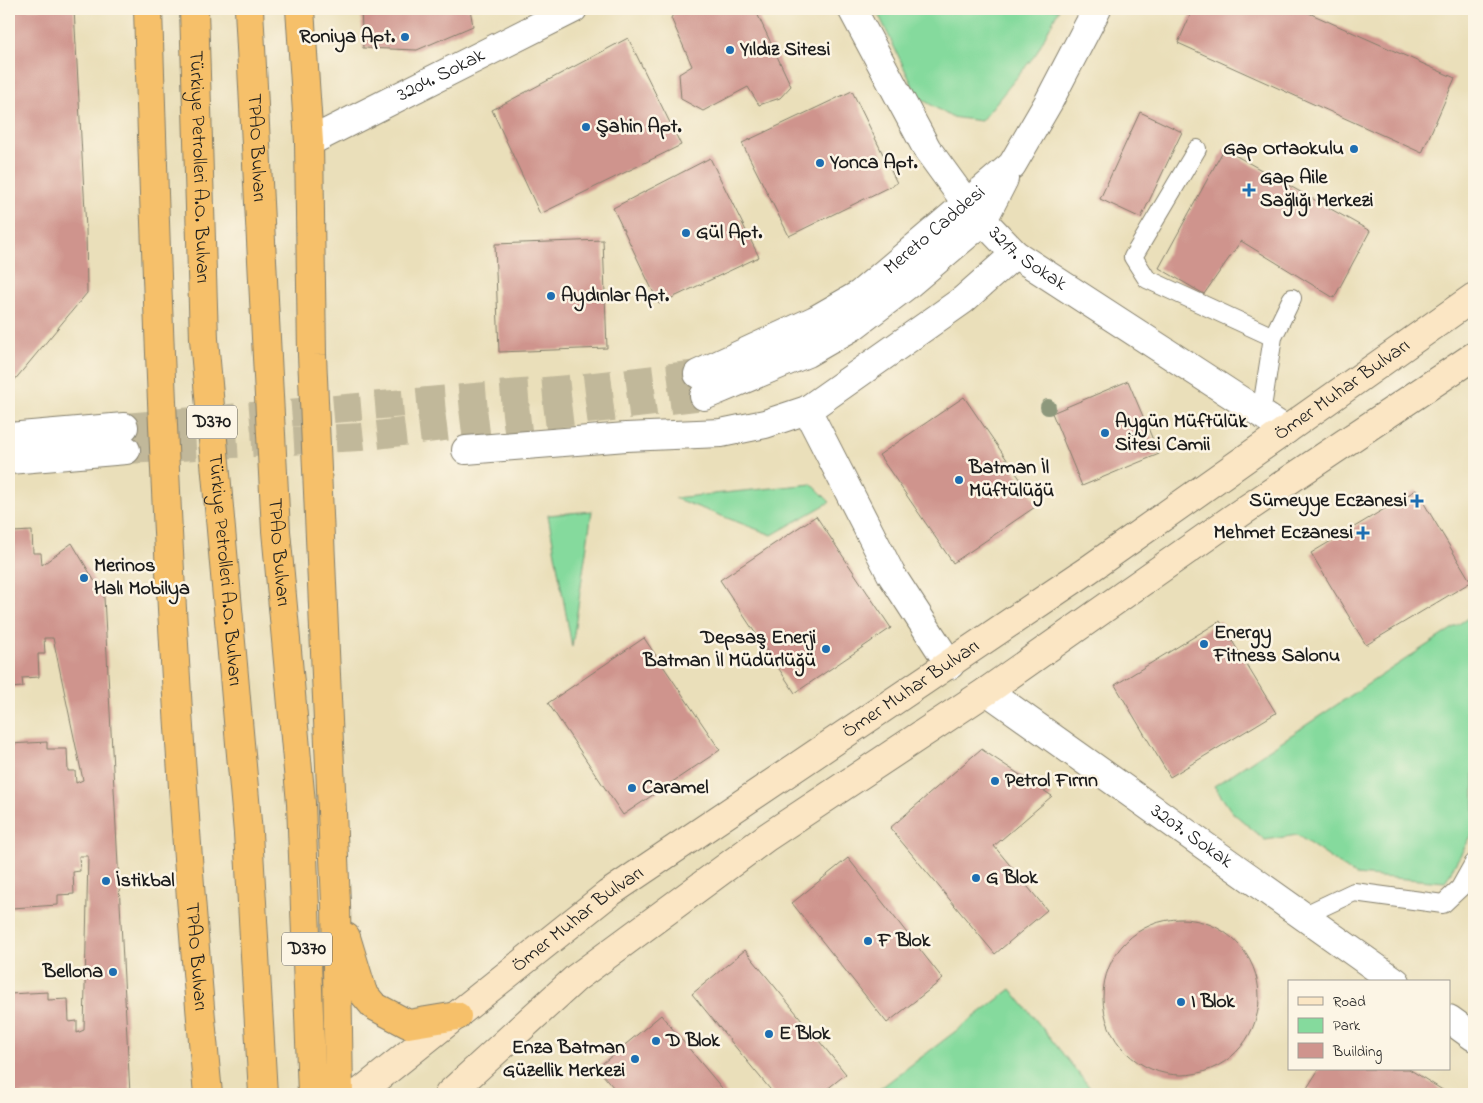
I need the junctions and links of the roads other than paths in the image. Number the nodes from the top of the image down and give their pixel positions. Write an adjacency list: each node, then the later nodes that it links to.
1 (148, 9): 32 (highway, TPAO Bulvarı)
2 (194, 9): 33 (highway, Türkiye Petrolleri A.O. Bulvarı / D370)
3 (250, 9): 34 (highway, TPAO Bulvarı / D370)
4 (300, 9): 8 (highway, TPAO Bulvarı)
5 (573, 9): 8 (street, 3204. Sokak)
6 (852, 9): 10 (street, 3217. Sokak)
7 (1097, 9): 10 (street)
8 (309, 142): 26 (highway, TPAO Bulvarı)
9 (1197, 149): 14 (lane)
10 (975, 213): 11 (street, 3217. Sokak); 16 (street)
11 (1014, 254): 17 (street); 18 (street, 3217. Sokak)
12 (1474, 297): 19 (main road, Ömer Muhar Bulvarı)
13 (1292, 298): 14 (lane)
14 (1273, 337): 18 (lane)
15 (1474, 356): 24 (main road, Ömer Muhar Bulvarı)
16 (701, 385)
17 (807, 410): 21 (street); 23 (street)
18 (1261, 414): 19 (street, 3217. Sokak)
19 (1286, 430): 23 (main road, Ömer Muhar Bulvarı)
20 (9, 437): 22 (street)
21 (466, 450)
22 (9, 460)
23 (950, 665): 29 (main road, Ömer Muhar Bulvarı)
24 (986, 691): 27 (street, 3207. Sokak); 37 (main road, Ömer Muhar Bulvarı)
25 (1474, 863): 27 (lane)
26 (336, 903): 29 (highway); 35 (highway, TPAO Bulvarı)
27 (1303, 916): 28 (street, 3207. Sokak)
28 (1393, 980)
29 (456, 1016): 36 (main road, Ömer Muhar Bulvarı)
30 (1450, 1020): 31 (street)
31 (1474, 1037)
32 (208, 1094)
33 (263, 1094)
34 (312, 1094)
35 (339, 1094)
36 (358, 1094)
37 (449, 1094)

